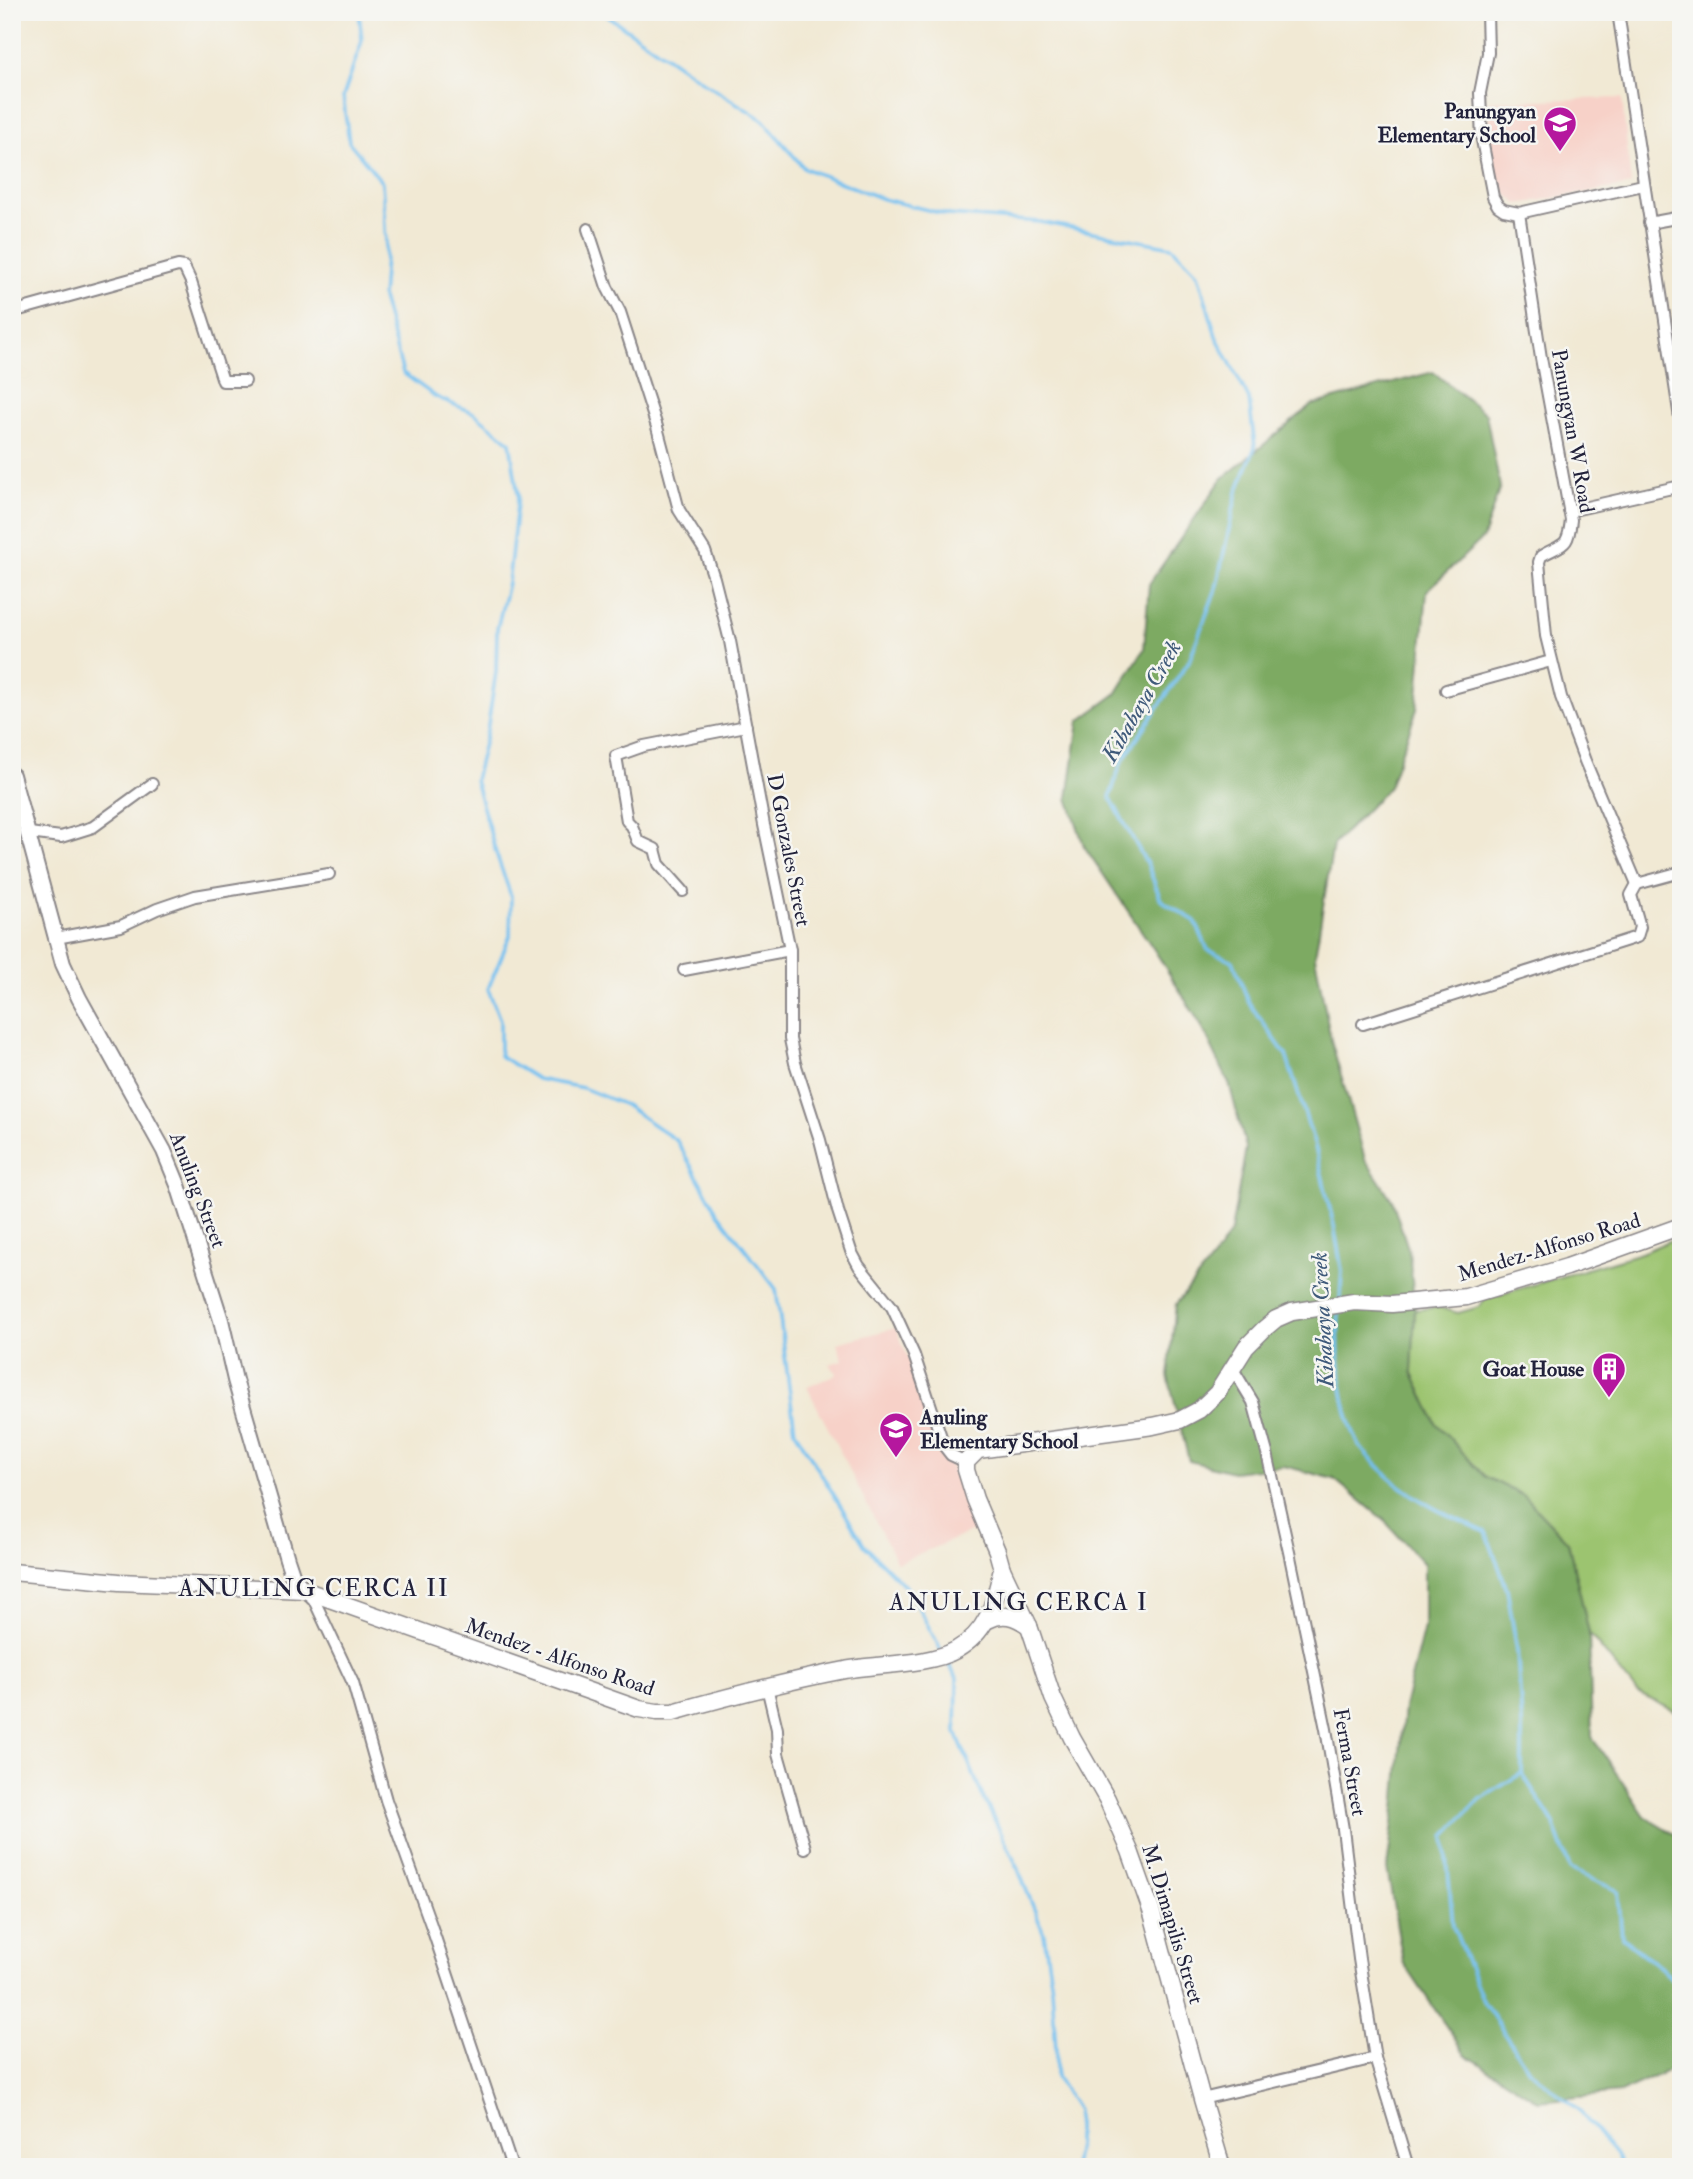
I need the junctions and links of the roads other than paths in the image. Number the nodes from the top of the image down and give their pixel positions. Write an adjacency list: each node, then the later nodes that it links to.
1 (1488, 12): 4 (street)
2 (1618, 12): 3 (street)
3 (1643, 185): 4 (street); 6 (street)
4 (1519, 213): 12 (street, Panungyan W Road)
5 (1681, 218): 6 (street)
6 (1649, 223): 10 (street)
7 (588, 229): 15 (street, D Gonzales Street)
8 (12, 312): 9 (street)
9 (245, 381)
10 (1681, 425)
11 (1681, 486): 12 (street)
12 (1569, 511): 13 (street, Panungyan W Road)
13 (1551, 661): 14 (street); 21 (street, Panungyan W Road)
14 (1446, 690)
15 (746, 726): 22 (street); 24 (street, D Gonzales Street)
16 (12, 775): 18 (street, Anuling Street)
17 (152, 784): 18 (street)
18 (29, 833): 23 (street, Anuling Street)
19 (1681, 872): 21 (street)
20 (329, 874): 23 (street)
21 (1637, 884): 26 (street)
22 (683, 891)
23 (56, 938): 32 (street, Anuling Street)
24 (790, 950): 25 (street); 29 (street, D Gonzales Street)
25 (684, 970)
26 (1363, 1024)
27 (1681, 1226): 28 (main road, Mendez-Alfonso Road)
28 (1233, 1369): 29 (main road, Mendez-Alfonso Road); 37 (street, Ferma Street)
29 (966, 1462): 30 (main road)
30 (1002, 1569): 33 (main road); 34 (main road, M. Dimapilis Street)
31 (12, 1572): 32 (main road, Mendez - Alfonso Road)
32 (304, 1590): 35 (main road, Mendez - Alfonso Road); 39 (street)
33 (988, 1620): 34 (main road); 35 (main road, Mendez - Alfonso Road)
34 (1029, 1626): 38 (main road, M. Dimapilis Street)
35 (767, 1688): 36 (street)
36 (805, 1848)
37 (1375, 2058): 38 (street); 41 (street, Ferma Street)
38 (1202, 2099): 40 (main road, M. Dimapilis Street)
39 (512, 2167)
40 (1222, 2167)
41 (1408, 2167)

